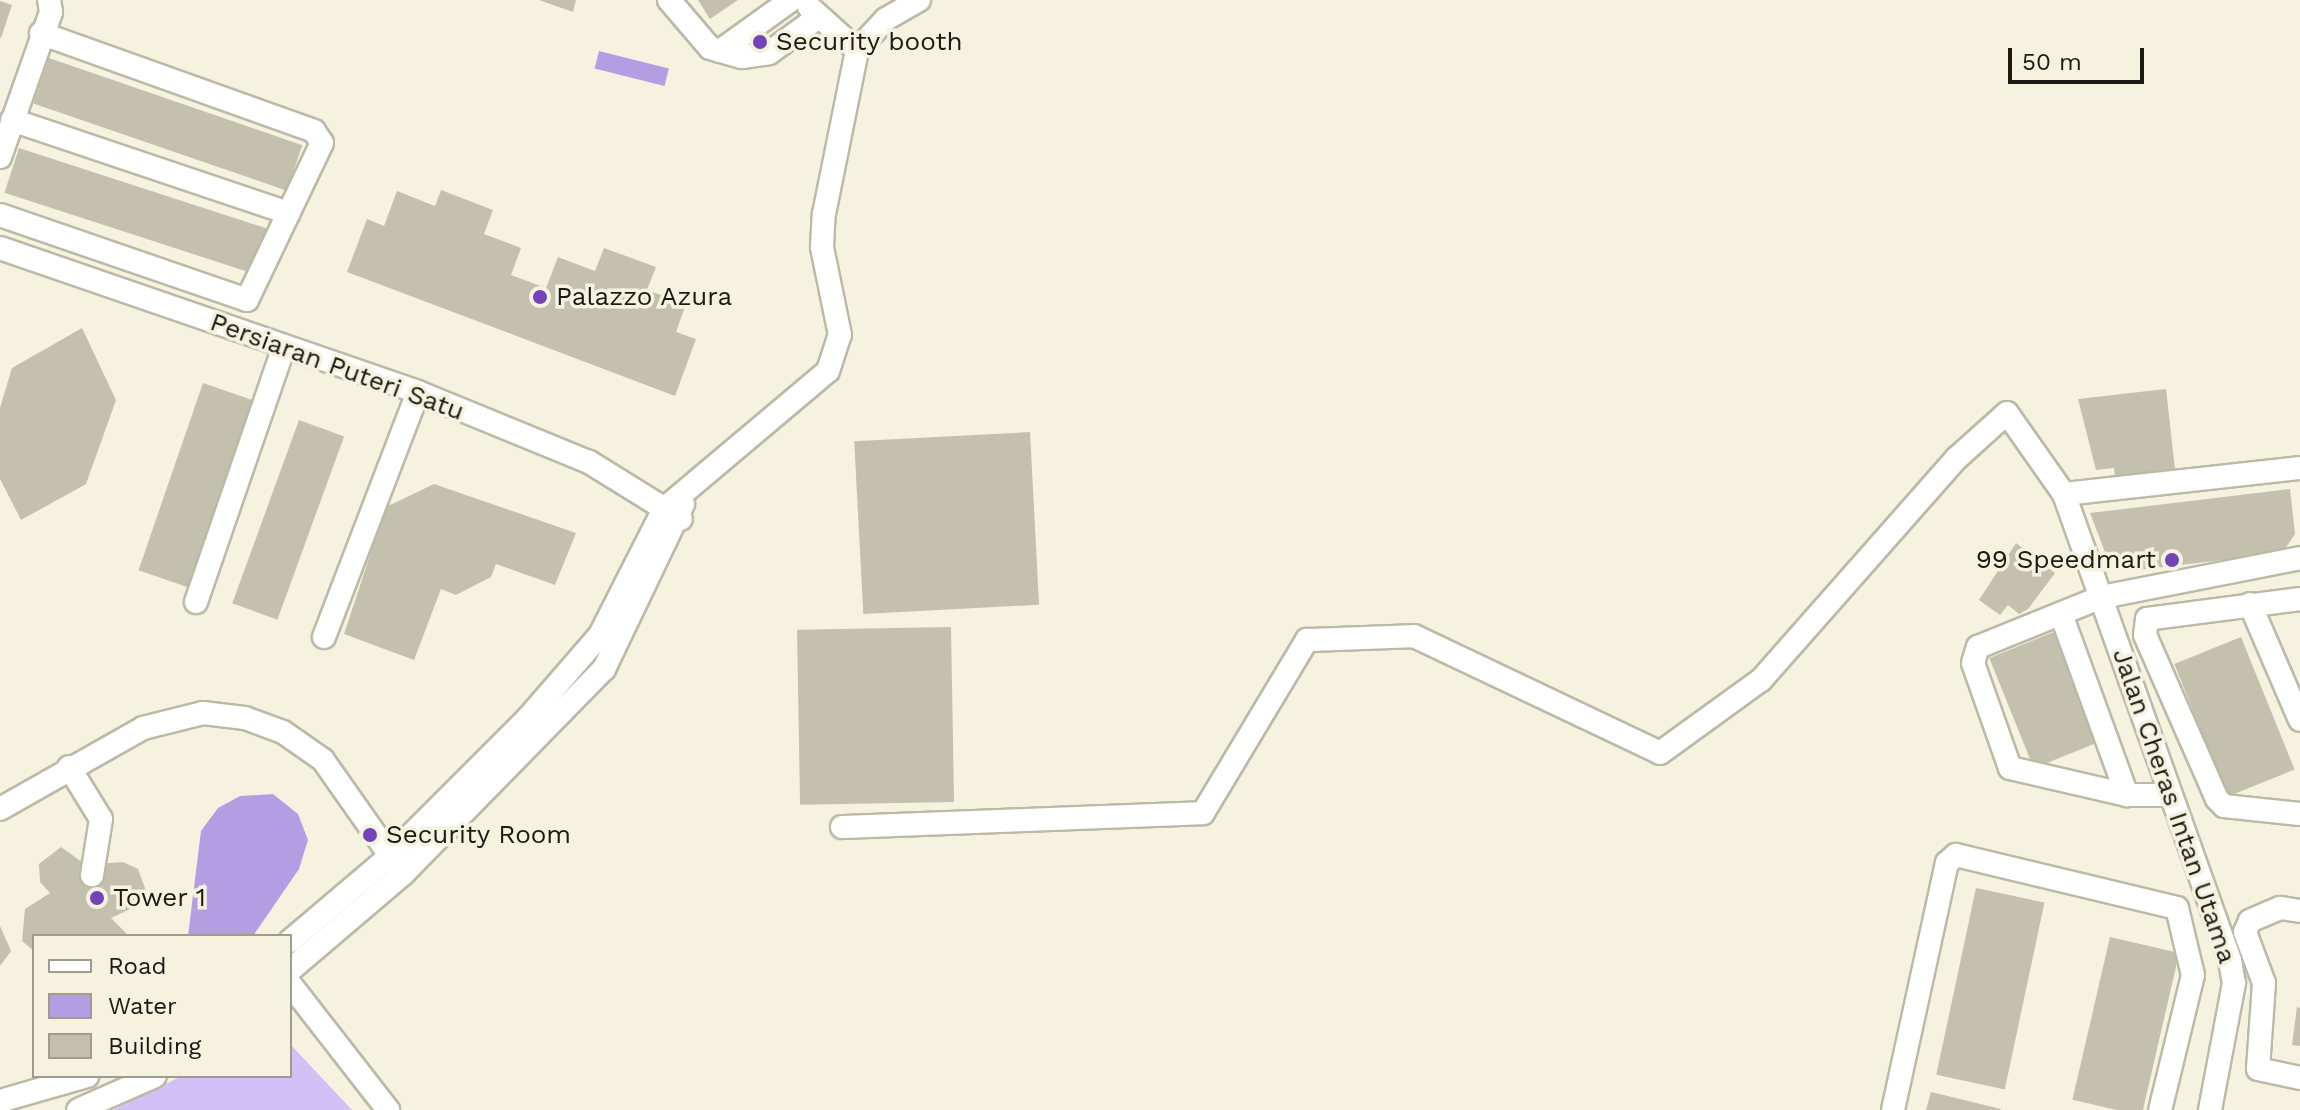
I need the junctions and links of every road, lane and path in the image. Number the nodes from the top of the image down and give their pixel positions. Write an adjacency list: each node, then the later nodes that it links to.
1 (49, 0): 6 (street)
2 (669, 0): 8 (street)
3 (791, 0): 8 (street)
4 (919, 0): 7 (street)
5 (810, 9): 7 (street); 8 (street)
6 (41, 33): 9 (street); 11 (street)
7 (857, 50): 18 (street)
8 (720, 51)
9 (12, 120): 10 (street); 11 (street)
10 (0, 157)
11 (289, 213): 12 (street)
12 (0, 215)
13 (0, 248): 14 (street, Persiaran Puteri Satu)
14 (284, 347): 15 (street, Persiaran Puteri Satu); 22 (street)
15 (418, 392): 18 (street, Persiaran Puteri Satu); 25 (street)
16 (2300, 468): 17 (street)
17 (2064, 494): 20 (street, Jalan Cheras Intan Utama); 32 (street, Jalan Cheras Intan Utama)
18 (672, 514): 33 (street)
19 (2300, 558): 20 (street)
20 (2102, 597): 24 (street); 29 (street, Jalan Cheras Intan Utama)
21 (2300, 599): 23 (street)
22 (196, 602)
23 (2250, 604): 26 (street); 31 (street)
24 (2061, 614): 28 (street); 28 (street)
25 (324, 637)
26 (2300, 720)
27 (69, 767): 30 (street); 33 (street); 34 (street)
28 (2127, 795): 29 (street)
29 (2170, 795): 47 (street, Jalan Cheras Intan Utama)
30 (0, 809)
31 (2300, 814)
32 (842, 827)
33 (396, 866): 36 (street); 37 (street)
34 (92, 875)
35 (2290, 909): 41 (street)
36 (292, 940)
37 (292, 968)
38 (292, 987): 44 (street)
39 (80, 1078): 42 (street)
40 (150, 1078): 43 (street)
41 (2300, 1078)
42 (0, 1101)
43 (78, 1110)
44 (388, 1110)
45 (1893, 1110): 46 (street)
46 (2160, 1110)
47 (2210, 1110)

